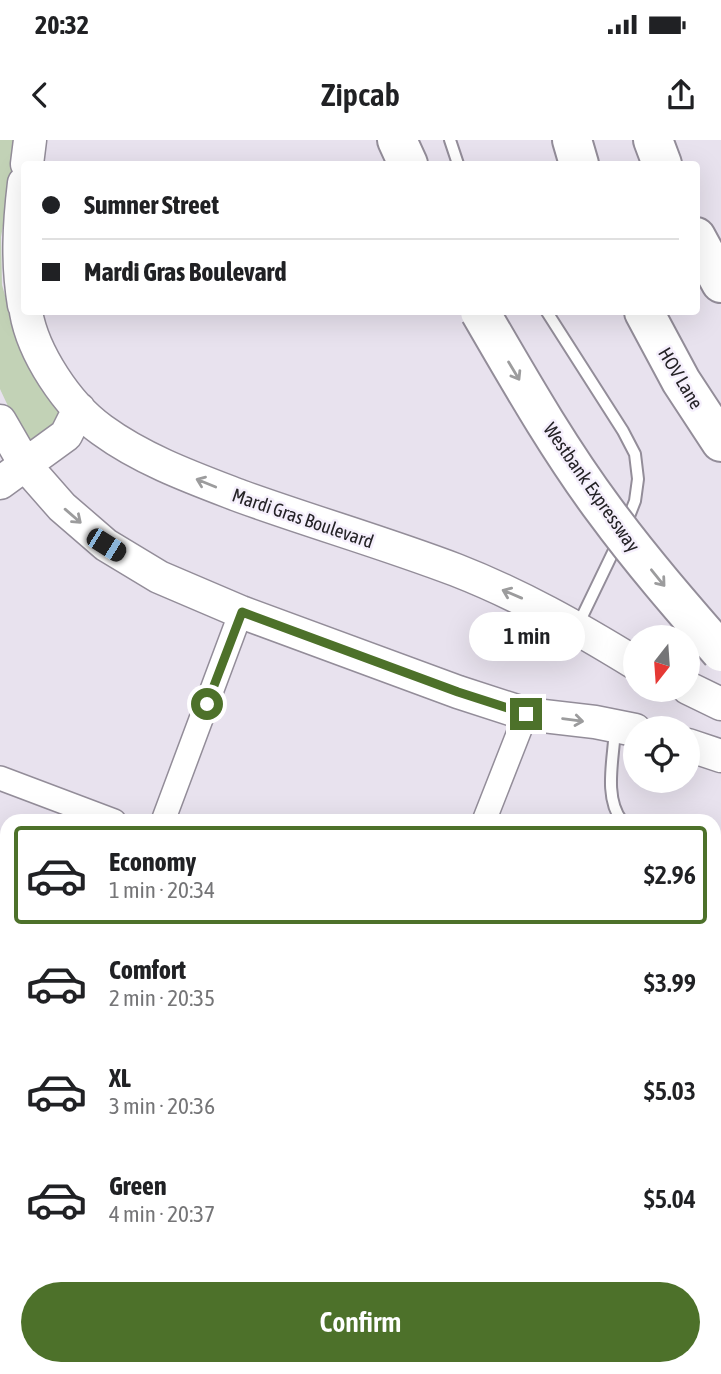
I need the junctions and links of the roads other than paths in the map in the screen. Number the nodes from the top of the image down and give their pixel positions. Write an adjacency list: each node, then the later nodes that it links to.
1 (30, 140): 6 (street)
2 (397, 140): 7 (highway)
3 (450, 140): 8 (lane)
4 (572, 140): 9 (highway)
5 (653, 140): 10 (highway)
6 (27, 161)
7 (407, 161)
8 (457, 161)
9 (578, 161)
10 (661, 161)
11 (21, 208): 14 (street)
12 (700, 244): 13 (highway)
13 (721, 283)
14 (21, 286)
15 (26, 315): 19 (street, Mardi Gras Boulevard)
16 (482, 315): 25 (highway, Westbank Expressway, one-way to 25, bridge)
17 (549, 315): 24 (lane)
18 (646, 315): 21 (highway, HOV Lane)
19 (79, 409): 22 (street); 24 (street, Mardi Gras Boulevard, one-way to 19)
20 (0, 421): 22 (street)
21 (721, 442)
22 (13, 474): 23 (street, one-way to 23)
23 (242, 612): 29 (street); 36 (street)
24 (577, 627): 26 (street, Mardi Gras Boulevard)
25 (721, 652)
26 (623, 656)
27 (700, 694): 28 (street)
28 (721, 704)
29 (526, 714): 30 (street, one-way to 30); 37 (street)
30 (623, 728)
31 (623, 737): 38 (lane)
32 (700, 749): 33 (street)
33 (721, 755)
34 (0, 778): 35 (street)
35 (95, 814)
36 (166, 814)
37 (487, 814)
38 (619, 814)

